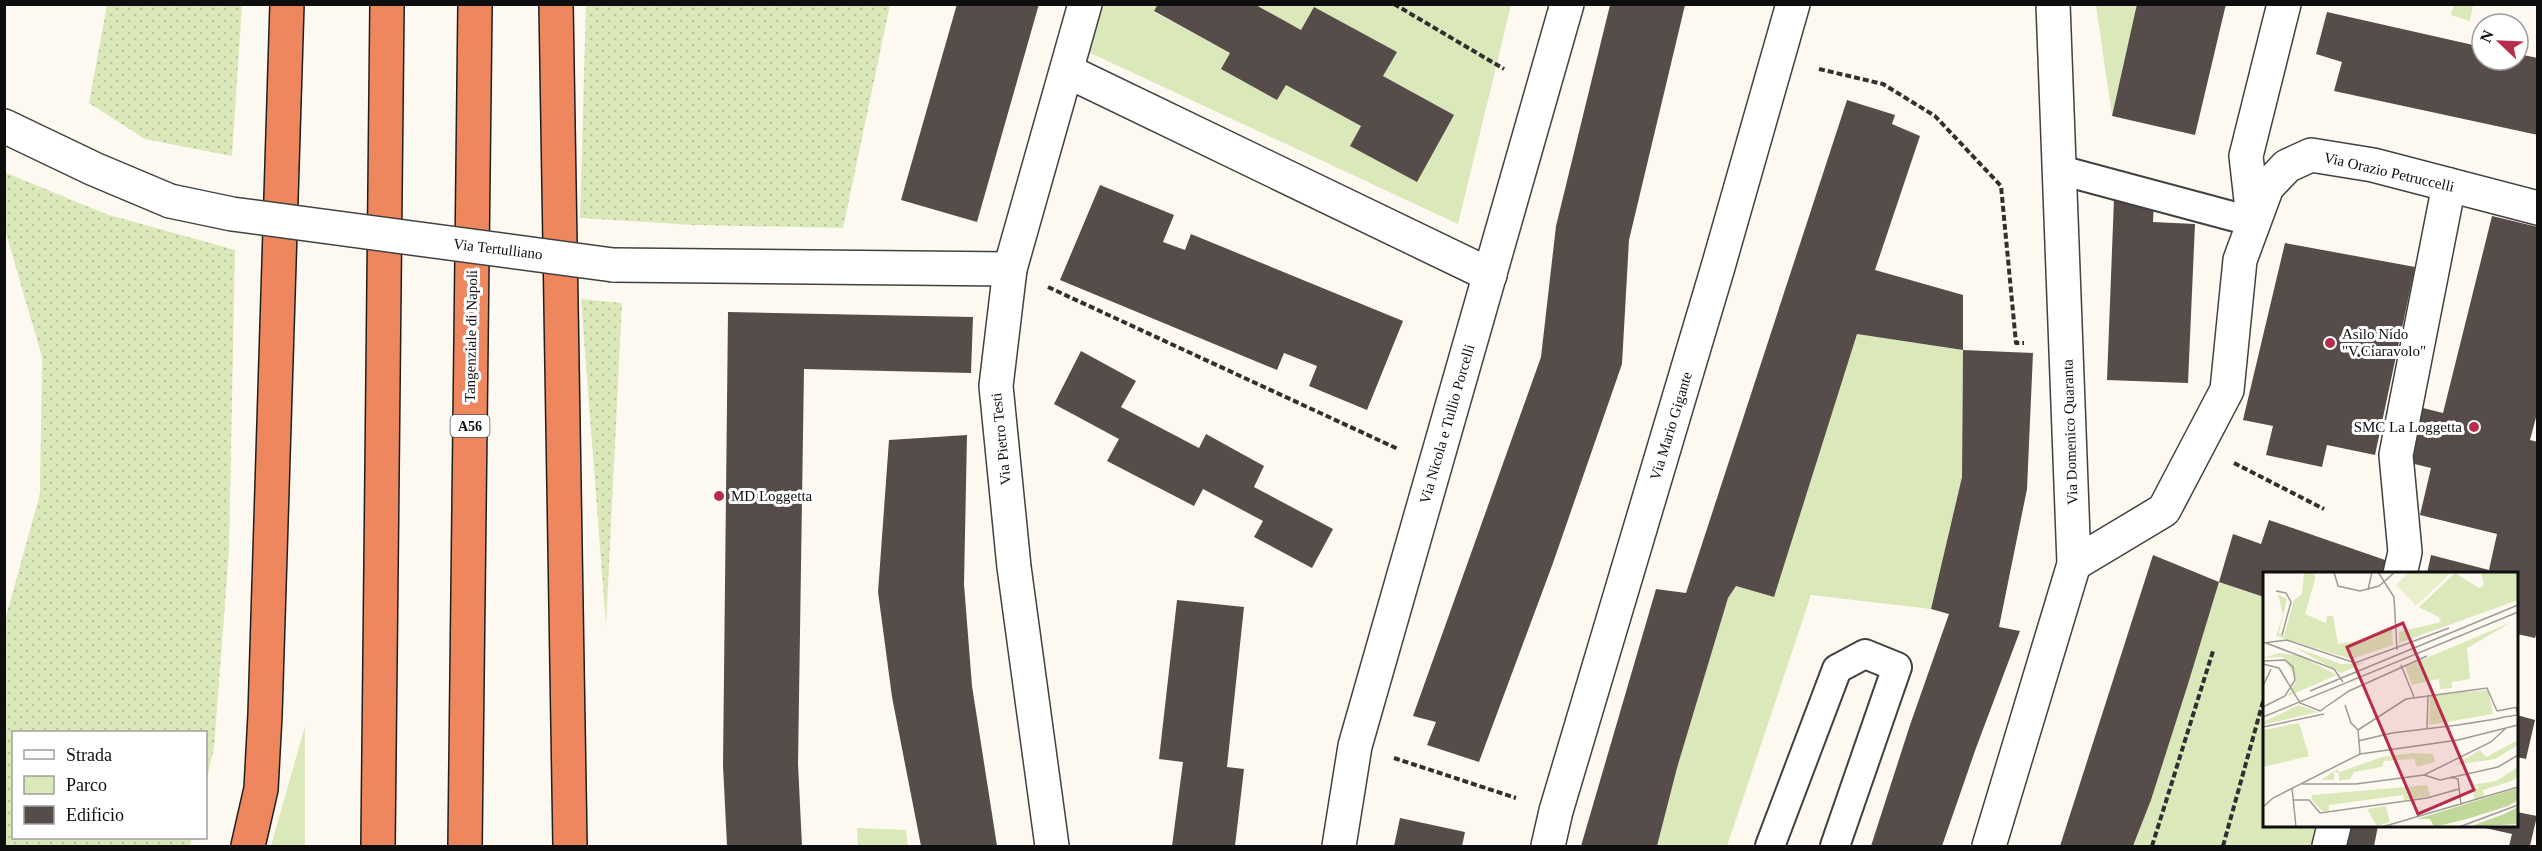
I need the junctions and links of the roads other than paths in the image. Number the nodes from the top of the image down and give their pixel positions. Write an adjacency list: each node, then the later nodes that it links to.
1 (287, 4): 21 (highway)
2 (387, 4): 22 (highway)
3 (475, 4): 23 (highway, Tangenziale di Napoli / A56)
4 (556, 4): 24 (highway)
5 (1085, 4): 10 (street, Via Pietro Testi)
6 (1567, 4): 17 (street, Via Nicola e Tullio Porcelli)
7 (1793, 4): 27 (street, Via Mario Gigante)
8 (2053, 4): 12 (street, Via Domenico Quaranta)
9 (2284, 4): 15 (street)
10 (1067, 71): 16 (street, Via Pietro Testi); 17 (street)
11 (4, 126): 16 (street, Via Tertulliano, bridge)
12 (2060, 170): 15 (lane); 18 (street, Via Domenico Quaranta)
13 (2449, 185): 14 (street, Via Orazio Petruccelli); 15 (street, Via Orazio Petruccelli); 19 (street)
14 (2538, 208)
15 (2254, 222): 18 (street, Via Orazio Petruccelli)
16 (1010, 269): 25 (street, Via Pietro Testi)
17 (1490, 275): 26 (street, Via Nicola e Tullio Porcelli)
18 (2074, 564): 30 (street, Via Domenico Quaranta)
19 (2400, 572)
20 (2334, 827): 31 (street)
21 (248, 846)
22 (378, 846)
23 (465, 846)
24 (570, 846)
25 (1052, 846)
26 (1339, 846)
27 (1548, 846)
28 (1770, 846): 29 (lane)
29 (1835, 846)
30 (1989, 846)
31 (2329, 846)

